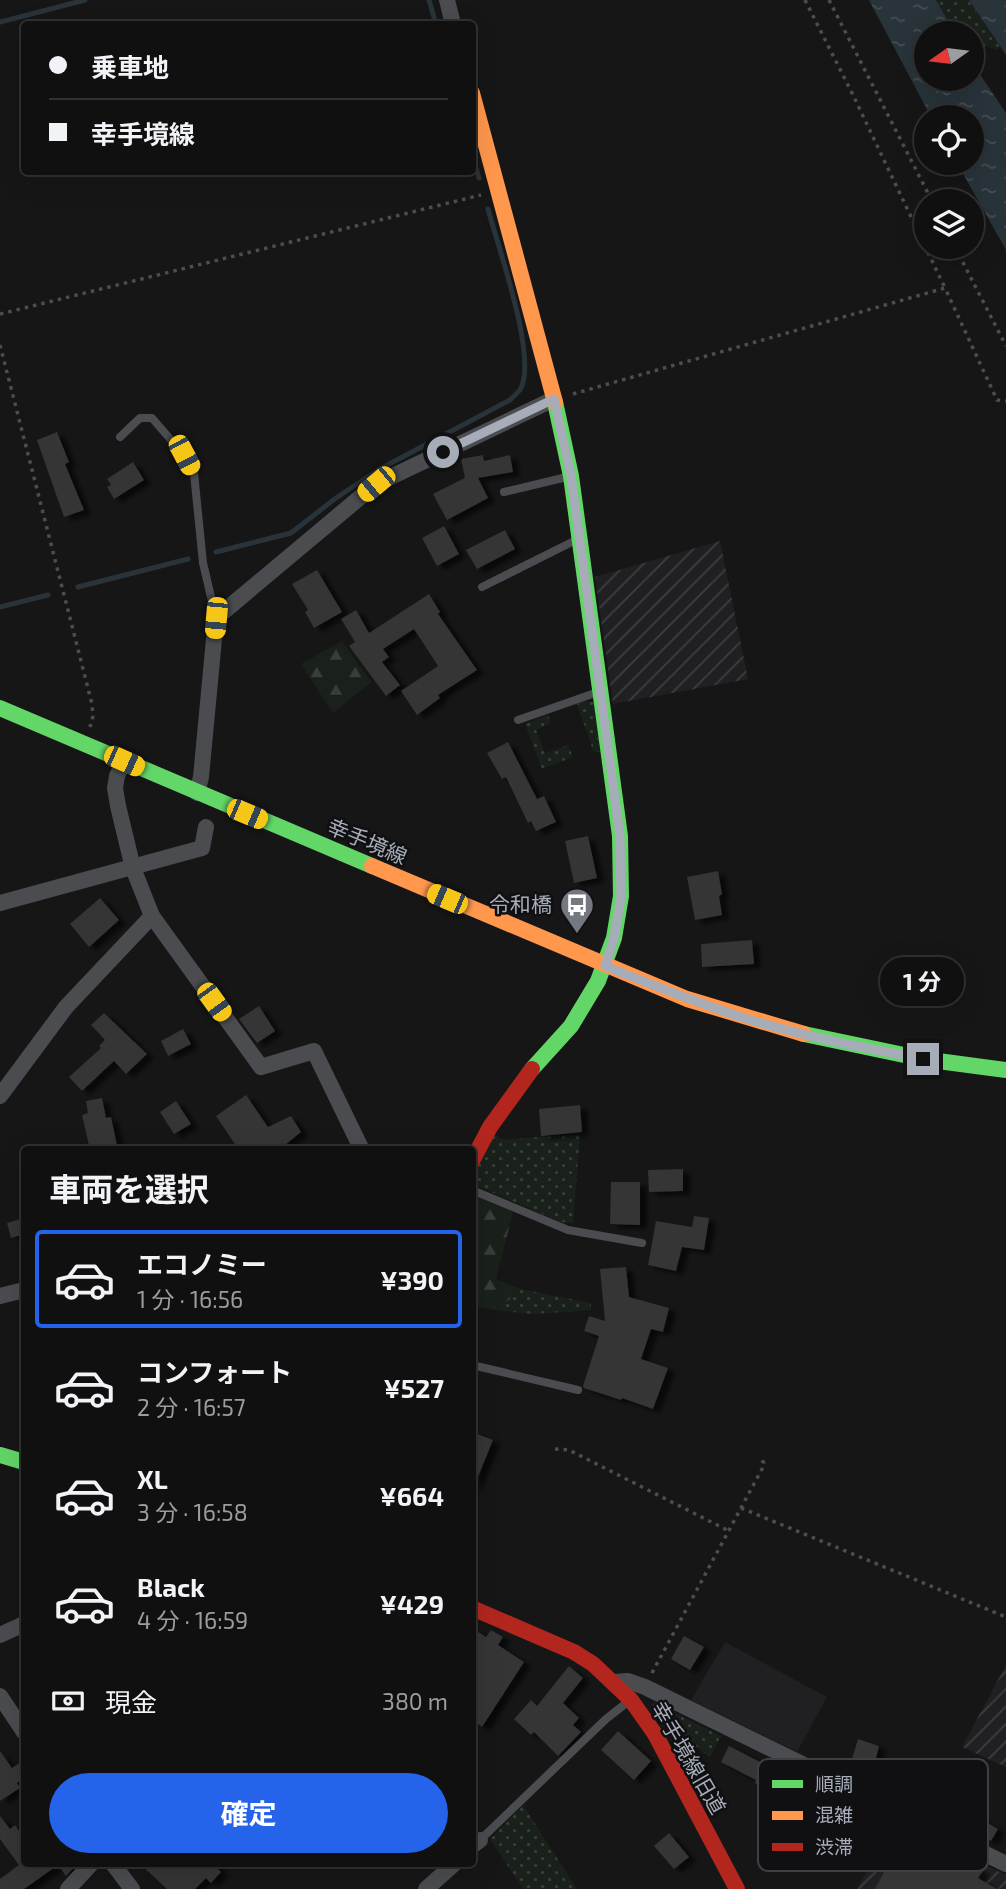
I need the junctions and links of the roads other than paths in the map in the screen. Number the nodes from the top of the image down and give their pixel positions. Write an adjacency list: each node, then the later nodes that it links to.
1 (447, 0): 2 (street)
2 (452, 21)
3 (476, 107): 4 (street)
4 (554, 399): 6 (street); 10 (street)
5 (120, 437): 10 (lane)
6 (571, 476): 7 (lane); 8 (street)
7 (504, 492)
8 (579, 539): 9 (lane); 11 (street)
9 (482, 587)
10 (216, 618): 15 (street)
11 (600, 691): 13 (lane); 20 (street)
12 (0, 708): 14 (street, 幸手境線)
13 (518, 720)
14 (124, 761): 15 (street, 幸手境線); 17 (street)
15 (197, 793): 20 (street, 幸手境線)
16 (206, 827): 17 (street)
17 (133, 868): 18 (street); 19 (street)
18 (0, 903)
19 (152, 916): 22 (street); 23 (street)
20 (605, 966): 21 (street, 幸手境線); 24 (street)
21 (1006, 1070)
22 (1, 1091)
23 (360, 1146)
24 (476, 1153)
25 (476, 1192): 26 (lane)
26 (642, 1243)
27 (21, 1291): 28 (street)
28 (0, 1296)
29 (476, 1366): 30 (lane)
30 (578, 1390)
31 (0, 1455): 32 (street)
32 (21, 1461)
33 (476, 1610): 36 (street, 幸手境線旧道)
34 (21, 1625): 35 (street)
35 (0, 1635)
36 (614, 1682): 38 (street, 幸手境線旧道); 40 (street)
37 (0, 1696): 39 (street)
38 (631, 1700): 41 (lane); 50 (street, 幸手境線旧道)
39 (21, 1728)
40 (792, 1759)
41 (476, 1843)
42 (988, 1855): 43 (street)
43 (1006, 1864)
44 (88, 1867): 47 (street)
45 (115, 1867): 48 (street)
46 (451, 1867): 49 (street)
47 (68, 1889)
48 (132, 1889)
49 (426, 1889)
50 (737, 1889)

